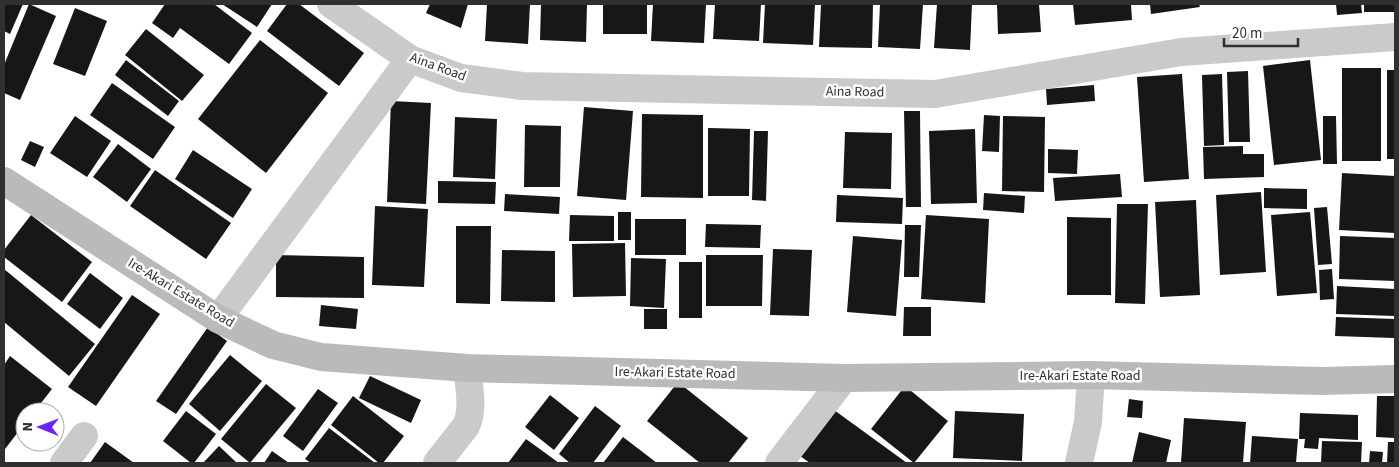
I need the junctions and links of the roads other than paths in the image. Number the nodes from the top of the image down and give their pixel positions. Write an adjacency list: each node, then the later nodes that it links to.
1 (332, 4): 3 (street, Aina Road)
2 (1395, 37): 3 (street, Aina Road)
3 (410, 59): 5 (street)
4 (4, 181): 5 (street, Ire-Akari Estate Road)
5 (218, 319): 6 (street, Ire-Akari Estate Road)
6 (467, 368): 8 (street, Ire-Akari Estate Road); 12 (street)
7 (1091, 374): 8 (street, Ire-Akari Estate Road); 9 (street, Ire-Akari Estate Road); 14 (street)
8 (844, 378): 13 (street)
9 (1395, 379)
10 (84, 436): 11 (street)
11 (64, 463)
12 (438, 463)
13 (779, 463)
14 (1079, 463)

